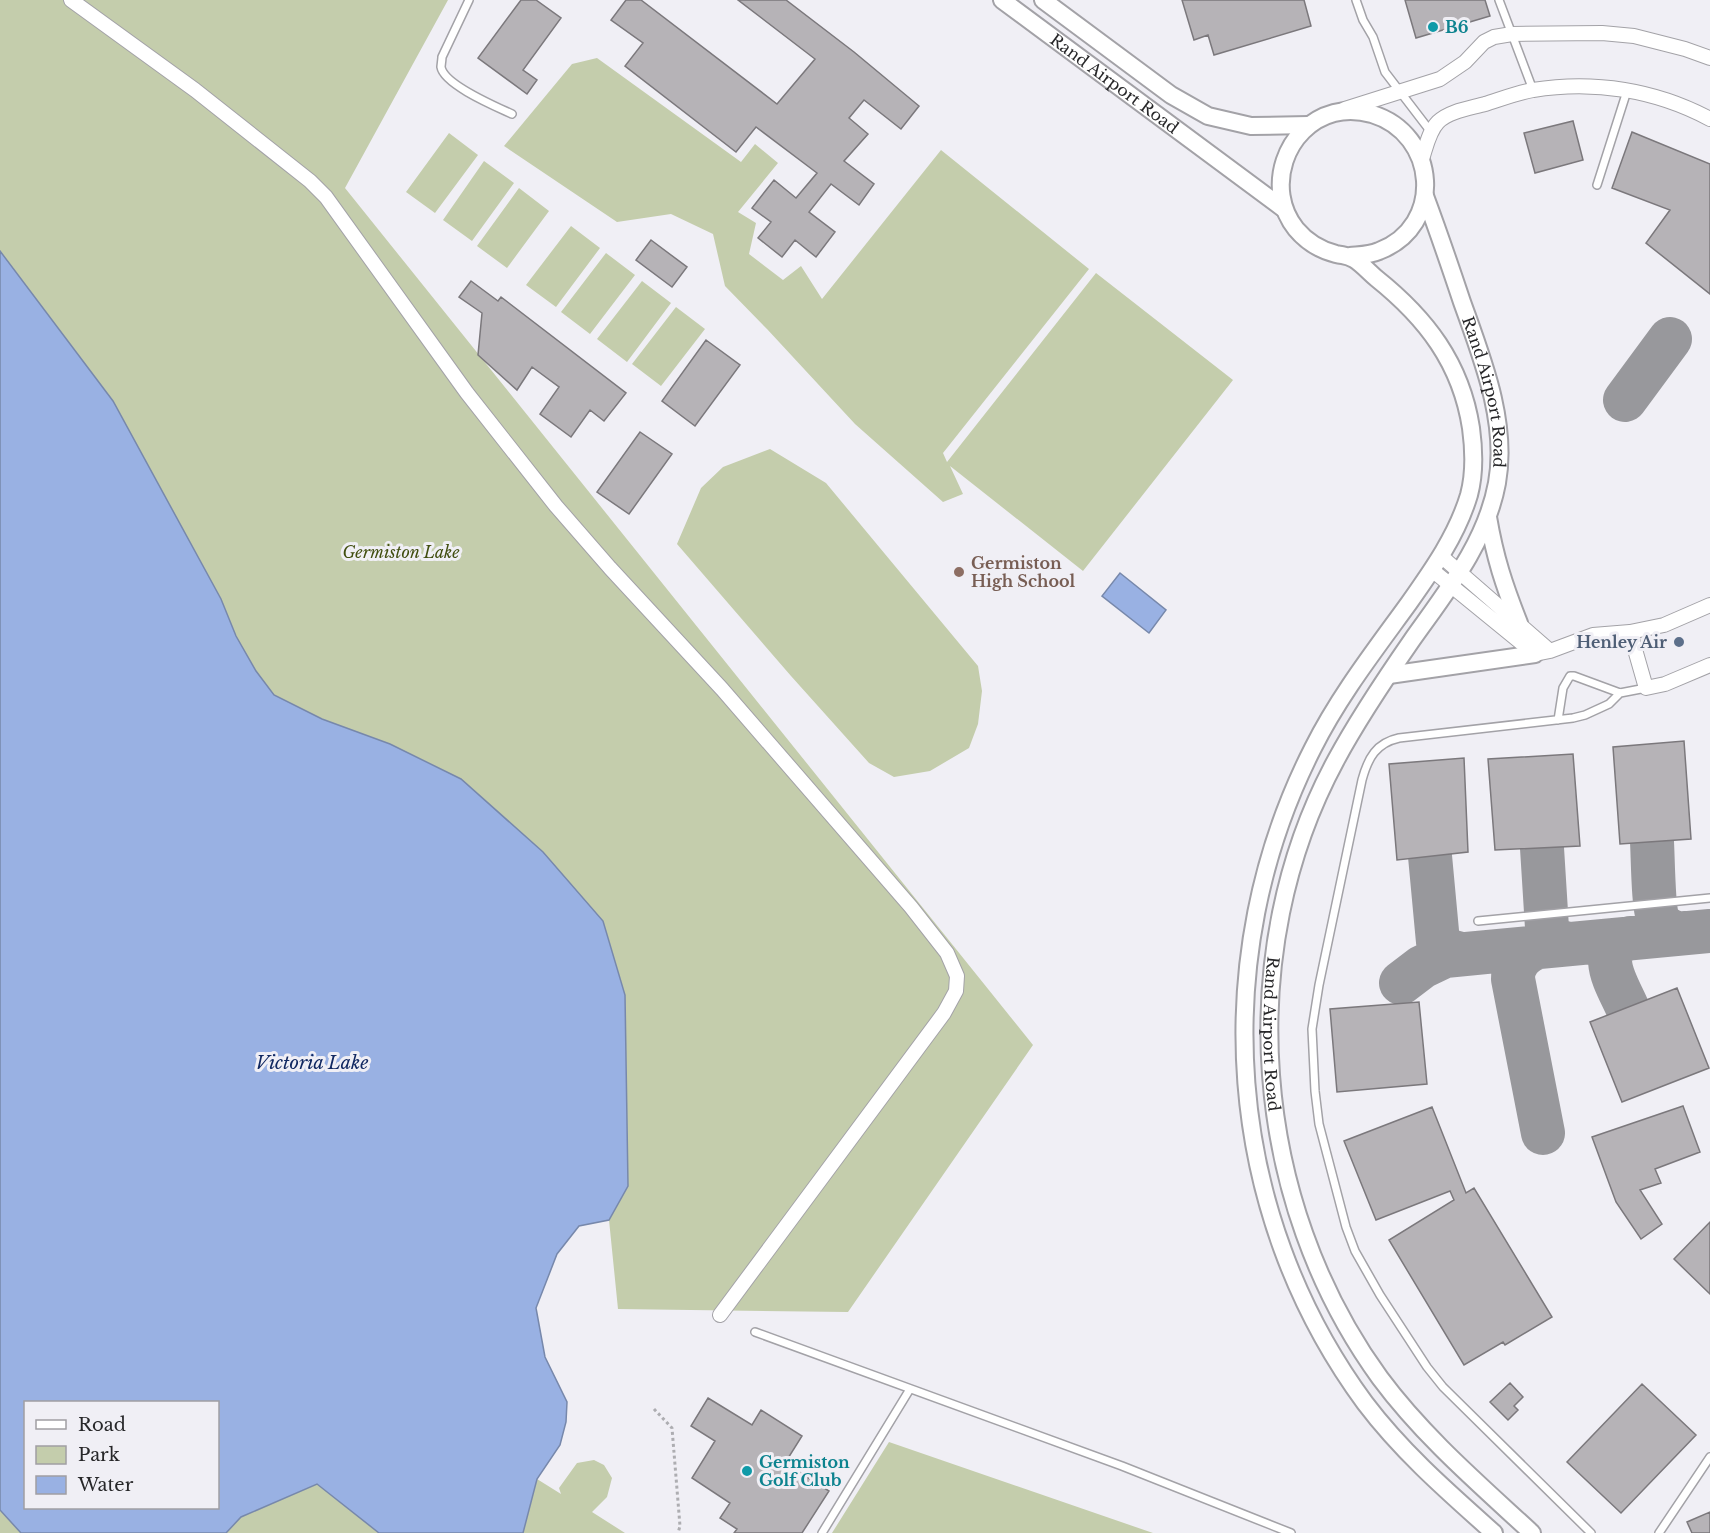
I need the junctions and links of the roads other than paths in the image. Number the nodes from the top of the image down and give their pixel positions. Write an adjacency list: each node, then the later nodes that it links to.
1 (71, 0): 36 (street)
2 (469, 0): 13 (lane)
3 (1002, 0): 20 (street, Rand Airport Road)
4 (1043, 0): 15 (street, Rand Airport Road)
5 (1356, 0): 11 (lane)
6 (1499, 0): 7 (lane)
7 (1512, 34): 8 (street); 9 (lane); 11 (street)
8 (1710, 58)
9 (1533, 90): 10 (street); 16 (street)
10 (1627, 90): 14 (street); 18 (lane)
11 (1400, 92): 12 (street); 16 (lane)
12 (1334, 112): 15 (street, Rand Airport Road); 17 (street, Rand Airport Road)
13 (512, 114)
14 (1710, 119)
15 (1309, 125): 20 (street, Rand Airport Road)
16 (1432, 132): 17 (street)
17 (1422, 159): 19 (street, Rand Airport Road)
18 (1597, 185)
19 (1425, 196): 21 (street, Rand Airport Road); 22 (street, Rand Airport Road)
20 (1284, 209): 21 (street, Rand Airport Road)
21 (1350, 256): 23 (street, Rand Airport Road)
22 (1488, 518): 24 (street, Rand Airport Road); 26 (street)
23 (1436, 563): 24 (street); 42 (street, Rand Airport Road)
24 (1455, 578): 26 (street); 28 (street); 30 (street, Rand Airport Road)
25 (1710, 605): 27 (street)
26 (1519, 623): 28 (street)
27 (1630, 632): 28 (street); 31 (street)
28 (1542, 652): 30 (street)
29 (1710, 665): 31 (street)
30 (1389, 675): 43 (street, Rand Airport Road)
31 (1646, 688): 32 (lane)
32 (1620, 693): 33 (lane); 33 (lane)
33 (1558, 720): 44 (lane)
34 (1710, 898): 35 (lane)
35 (1478, 921)
36 (720, 1315)
37 (756, 1332): 38 (lane)
38 (910, 1389): 40 (lane); 41 (lane)
39 (1710, 1457): 45 (lane)
40 (822, 1533)
41 (1291, 1533)
42 (1494, 1533)
43 (1532, 1533)
44 (1591, 1533)
45 (1659, 1533)

